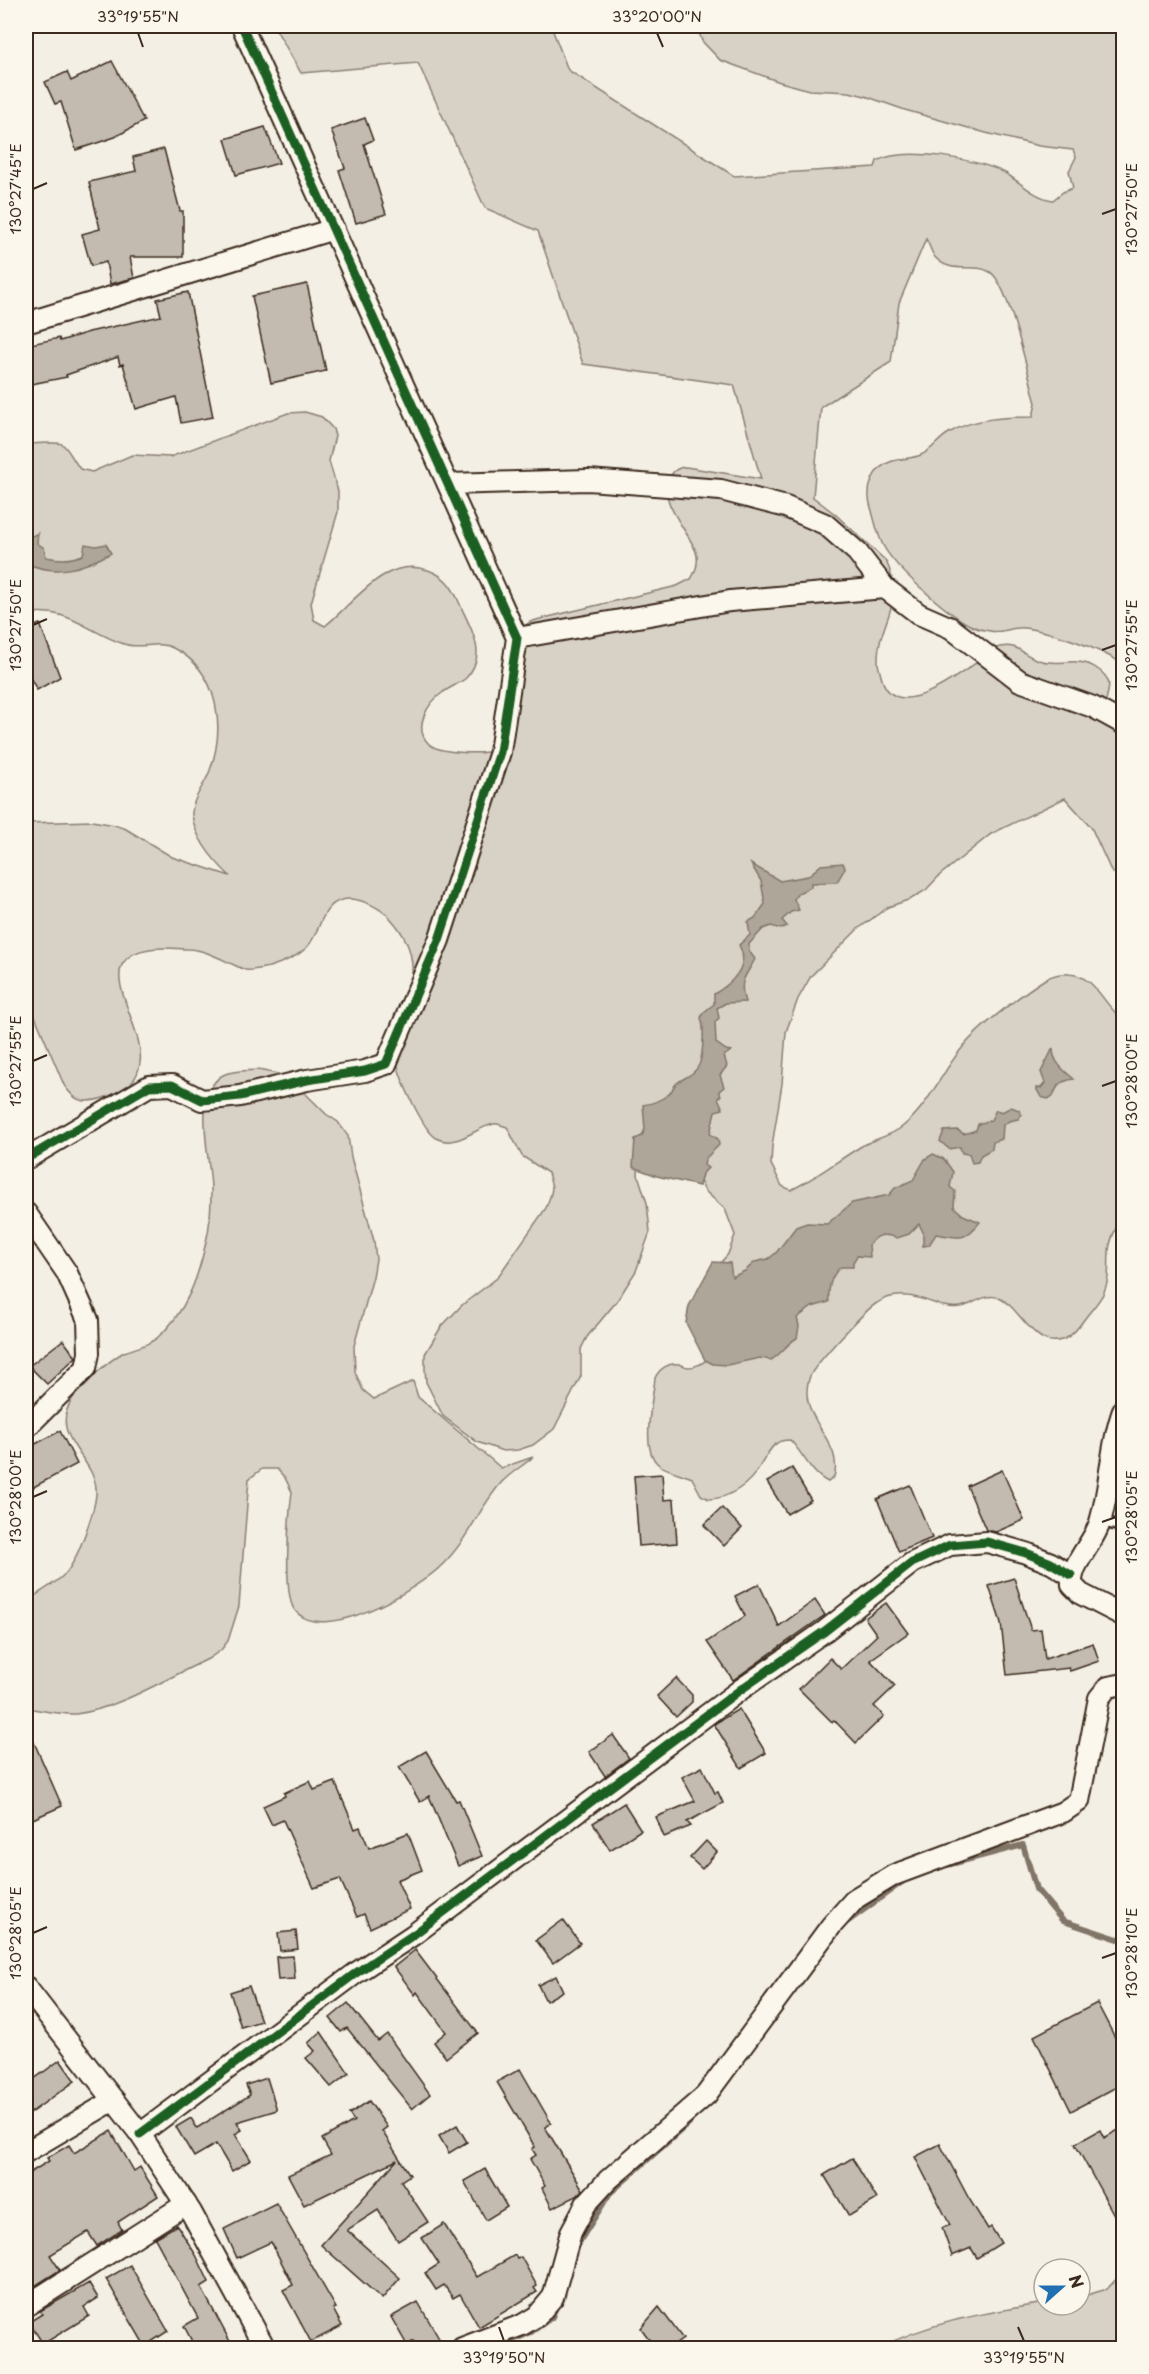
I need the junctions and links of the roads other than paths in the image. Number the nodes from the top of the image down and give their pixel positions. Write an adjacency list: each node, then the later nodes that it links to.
1 (242, 26): 2 (street)
2 (334, 229): 3 (street); 4 (street)
3 (26, 323)
4 (448, 484): 5 (street); 6 (street)
5 (885, 588): 6 (street); 7 (street)
6 (517, 638): 8 (street)
7 (1124, 724)
8 (26, 1159)
9 (26, 1213): 11 (street)
10 (1124, 1408): 12 (street)
11 (26, 1428)
12 (1100, 1521): 13 (lane); 14 (street)
13 (1124, 1527)
14 (1071, 1575): 15 (street); 19 (street)
15 (1124, 1616)
16 (1124, 1684): 24 (street)
17 (26, 1987): 18 (street)
18 (114, 2100): 19 (street); 20 (street)
19 (140, 2134): 21 (street)
20 (26, 2152)
21 (186, 2204): 22 (street); 23 (street)
22 (26, 2306)
23 (264, 2349)
24 (462, 2349)

